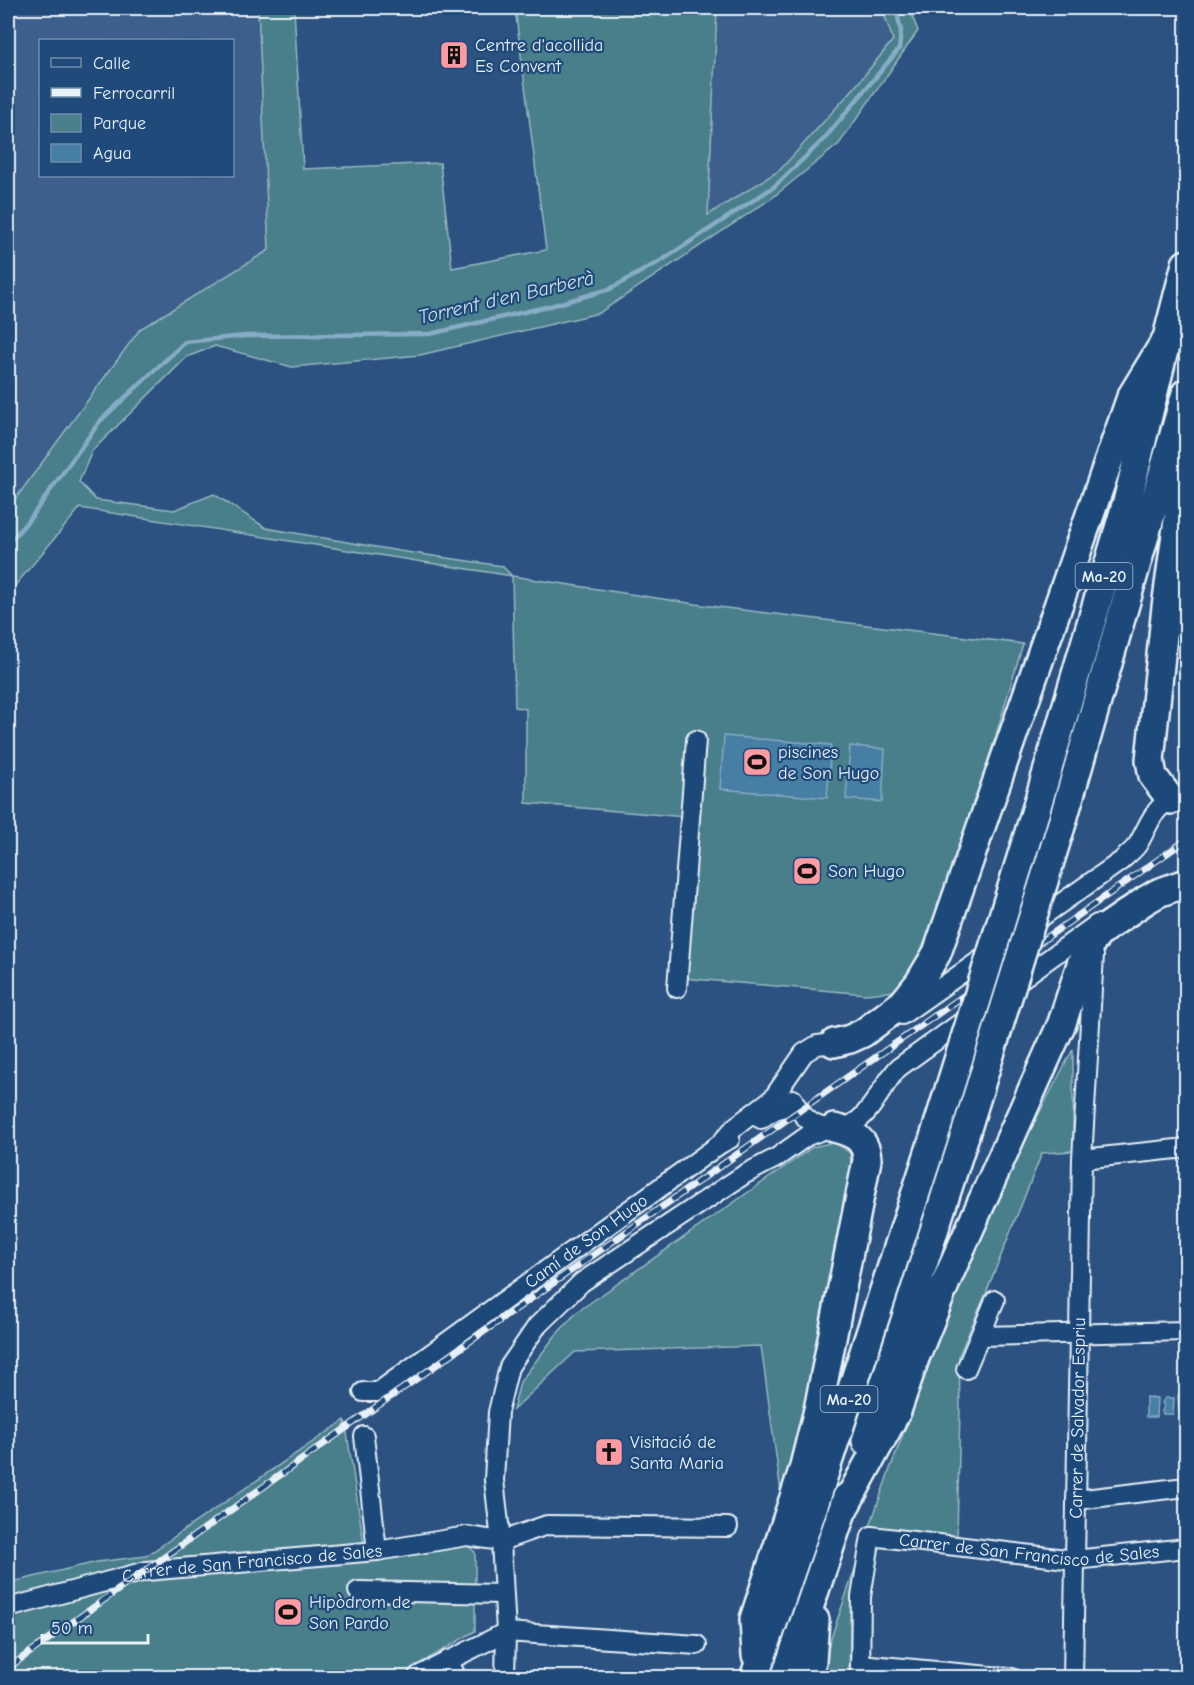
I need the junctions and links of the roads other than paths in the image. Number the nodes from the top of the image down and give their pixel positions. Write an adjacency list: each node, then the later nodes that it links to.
1 (1186, 264): 2 (highway, Ma-20)
2 (1167, 338): 10 (highway); 41 (highway, Ma-20, bridge)
3 (1186, 393): 27 (highway, Ma-20, bridge)
4 (1186, 462): 6 (highway)
5 (696, 740): 9 (street)
6 (1183, 799): 10 (street)
7 (1183, 885): 13 (street); 27 (highway)
8 (1094, 956): 16 (street, Carrer de Salvador Espriu)
9 (676, 988)
10 (834, 1043): 11 (street)
11 (793, 1068): 12 (street); 14 (street)
12 (800, 1112): 13 (street); 14 (street, Camí de Son Hugo); 17 (street)
13 (831, 1128): 17 (street); 41 (highway)
14 (720, 1144): 23 (street, Camí de Son Hugo)
15 (1186, 1148): 16 (street)
16 (1082, 1159): 20 (street, Carrer de Salvador Espriu)
17 (745, 1174): 29 (street)
18 (995, 1300): 21 (street)
19 (1186, 1331): 20 (street)
20 (1079, 1333): 21 (street); 26 (street, Carrer de Salvador Espriu)
21 (981, 1336): 22 (street)
22 (966, 1369)
23 (371, 1392)
24 (364, 1436): 31 (street)
25 (1186, 1487): 26 (street)
26 (1076, 1500): 32 (street, Carrer de Salvador Espriu)
27 (842, 1512): 33 (highway, Ma-20)
28 (728, 1527): 29 (street, Carrer de San Francisco de Sales)
29 (501, 1541): 31 (street, Carrer de San Francisco de Sales); 35 (street)
30 (1186, 1548): 32 (street, Carrer de San Francisco de Sales)
31 (377, 1551): 36 (street, Carrer de San Francisco de Sales)
32 (1075, 1560): 40 (street, Carrer de San Francisco de Sales); 48 (street, Carrer de Salvador Espriu)
33 (818, 1580): 45 (highway, Ma-20); 46 (highway)
34 (358, 1591): 35 (street)
35 (503, 1594): 37 (street)
36 (8, 1608)
37 (506, 1632): 38 (street); 39 (street); 44 (street)
38 (697, 1645)
39 (448, 1660): 42 (street); 43 (street)
40 (860, 1671): 47 (street)
41 (756, 1674)
42 (418, 1676)
43 (457, 1677)
44 (505, 1677)
45 (785, 1677)
46 (807, 1677)
47 (1012, 1677)
48 (1073, 1677)

